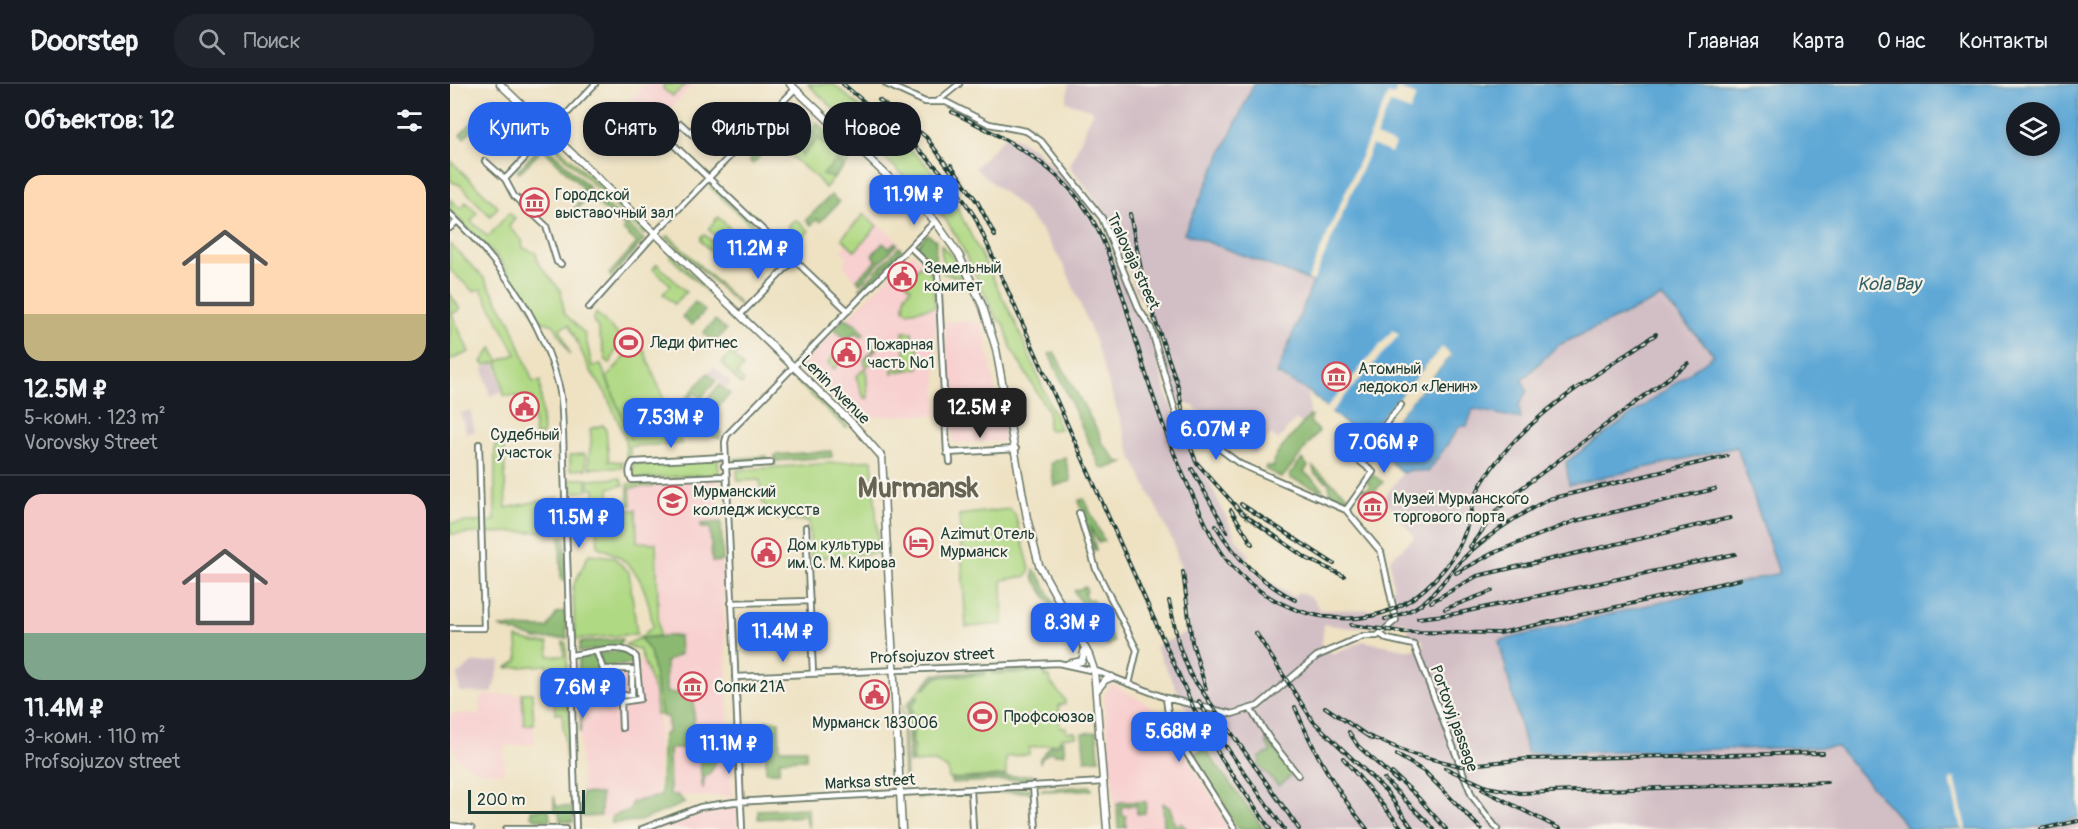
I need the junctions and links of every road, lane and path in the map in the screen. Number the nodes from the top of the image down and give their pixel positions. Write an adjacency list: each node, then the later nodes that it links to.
1 (500, 84): 7 (main road, Lenin Avenue)
2 (595, 84): 9 (street)
3 (886, 84): 6 (street, Tralovaja street)
4 (959, 84): 6 (street)
5 (793, 86): 8 (street); 21 (main road)
6 (938, 101): 40 (street, Tralovaja street)
7 (519, 102)
8 (779, 102)
9 (571, 109)
10 (679, 126): 11 (street)
11 (690, 132)
12 (679, 151): 18 (street)
13 (571, 152): 23 (main road, Lenin Avenue)
14 (526, 156): 17 (street)
15 (731, 156): 18 (street)
16 (485, 161): 17 (street)
17 (505, 178): 26 (street)
18 (708, 179): 23 (street); 25 (street)
19 (450, 214): 20 (street)
20 (457, 221): 22 (street); 49 (street)
21 (935, 221): 24 (street); 33 (main road)
22 (450, 228)
23 (655, 233): 27 (street); 29 (main road, Lenin Avenue)
24 (910, 247): 28 (street); 34 (street)
25 (793, 261): 28 (street); 29 (street)
26 (561, 264)
27 (589, 308)
28 (848, 311): 30 (street)
29 (740, 315): 30 (main road, Lenin Avenue)
30 (794, 367): 35 (street); 52 (main road, Lenin Avenue)
31 (1401, 405): 40 (street)
32 (478, 444): 45 (street)
33 (1016, 449): 34 (street); 47 (main road)
34 (948, 453): 36 (street)
35 (724, 457): 38 (street); 39 (street)
36 (950, 462)
37 (771, 464): 38 (street)
38 (724, 466): 39 (street)
39 (725, 476): 44 (street)
40 (1347, 510): 46 (street)
41 (1079, 513): 57 (street)
42 (806, 527): 43 (street)
43 (810, 601): 44 (street); 54 (street)
44 (731, 603): 55 (street)
45 (450, 628)
46 (1380, 634): 60 (street); 80 (street, Portovyj passage)
47 (1085, 647): 50 (main road); 53 (main road)
48 (597, 653): 49 (street); 51 (street); 61 (street)
49 (571, 655): 72 (street)
50 (1068, 664): 52 (street, Profsojuzov street); 53 (street, Profsojuzov street)
51 (603, 669): 51 (street)
52 (895, 669): 54 (street, Profsojuzov street); 66 (main road, Lenin Avenue)
53 (1094, 670): 56 (street); 58 (main road)
54 (813, 673): 55 (street, Profsojuzov street)
55 (735, 676): 67 (street)
56 (1112, 677): 57 (street); 58 (main road)
57 (1129, 684): 59 (street)
58 (1096, 690): 63 (main road)
59 (1166, 698): 60 (street); 79 (street)
60 (1251, 710): 62 (street)
61 (622, 728)
62 (1298, 775)
63 (1104, 782): 64 (street, Marksa street); 78 (main road)
64 (1033, 786): 65 (street, Marksa street); 77 (street)
65 (971, 789): 66 (street, Marksa street); 76 (street)
66 (899, 793): 67 (street, Marksa street); 75 (main road, Lenin Avenue)
67 (741, 802): 73 (street, Marksa street); 74 (street)
68 (450, 826): 69 (main road)
69 (471, 829)
70 (506, 829): 71 (street)
71 (564, 829)
72 (576, 829)
73 (642, 829)
74 (742, 829)
75 (902, 829)
76 (973, 829)
77 (1036, 829)
78 (1107, 829)
79 (1235, 829)
80 (1497, 829)

